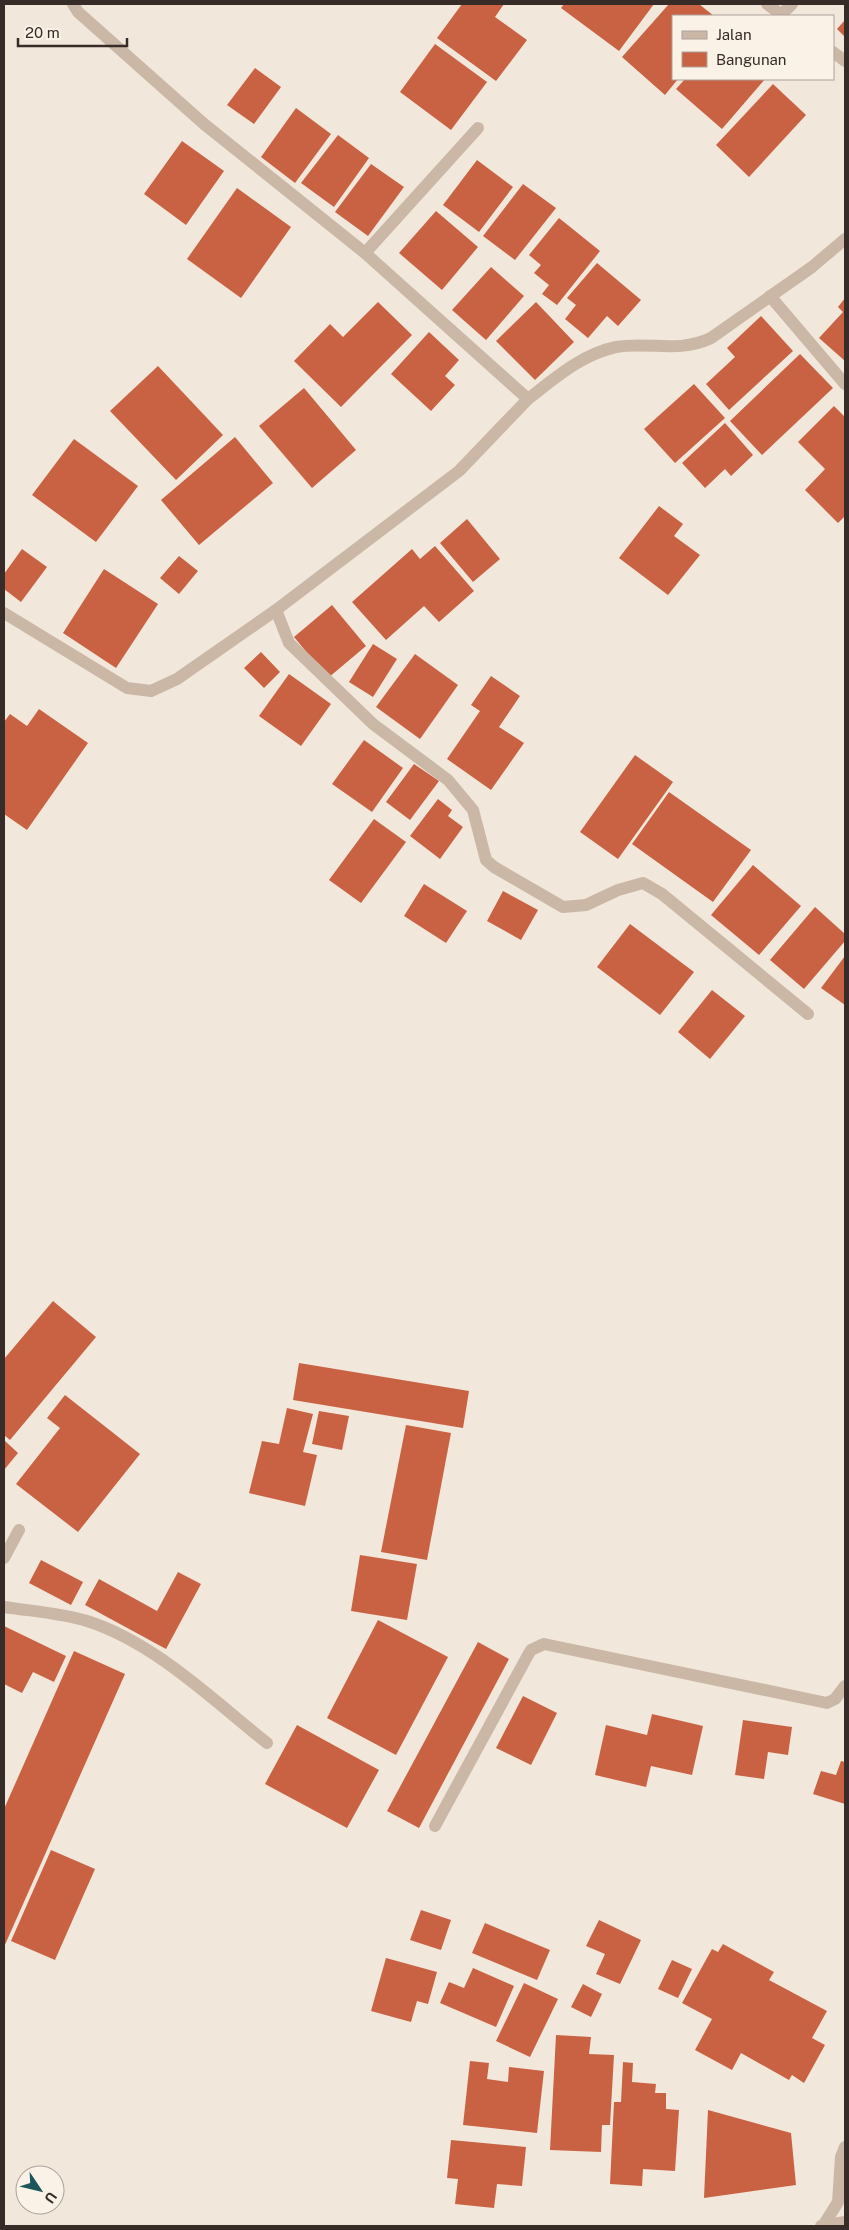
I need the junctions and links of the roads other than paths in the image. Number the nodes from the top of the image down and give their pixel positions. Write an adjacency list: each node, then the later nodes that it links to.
1 (73, 4): 9 (street)
2 (767, 4): 4 (street)
3 (792, 4): 4 (street)
4 (782, 15)
5 (834, 53): 6 (street)
6 (845, 62)
7 (478, 128): 9 (street)
8 (845, 239): 10 (street)
9 (365, 253): 12 (street)
10 (770, 296): 11 (street); 12 (street)
11 (845, 384)
12 (528, 399): 13 (street)
13 (276, 610): 14 (street); 15 (street)
14 (4, 613)
15 (808, 1014)
16 (19, 1530): 17 (street)
17 (4, 1558)
18 (4, 1607): 20 (street)
19 (845, 1686): 21 (street)
20 (267, 1743)
21 (435, 1826)
22 (843, 2152): 24 (street)
23 (845, 2222): 24 (street)
24 (822, 2226)

